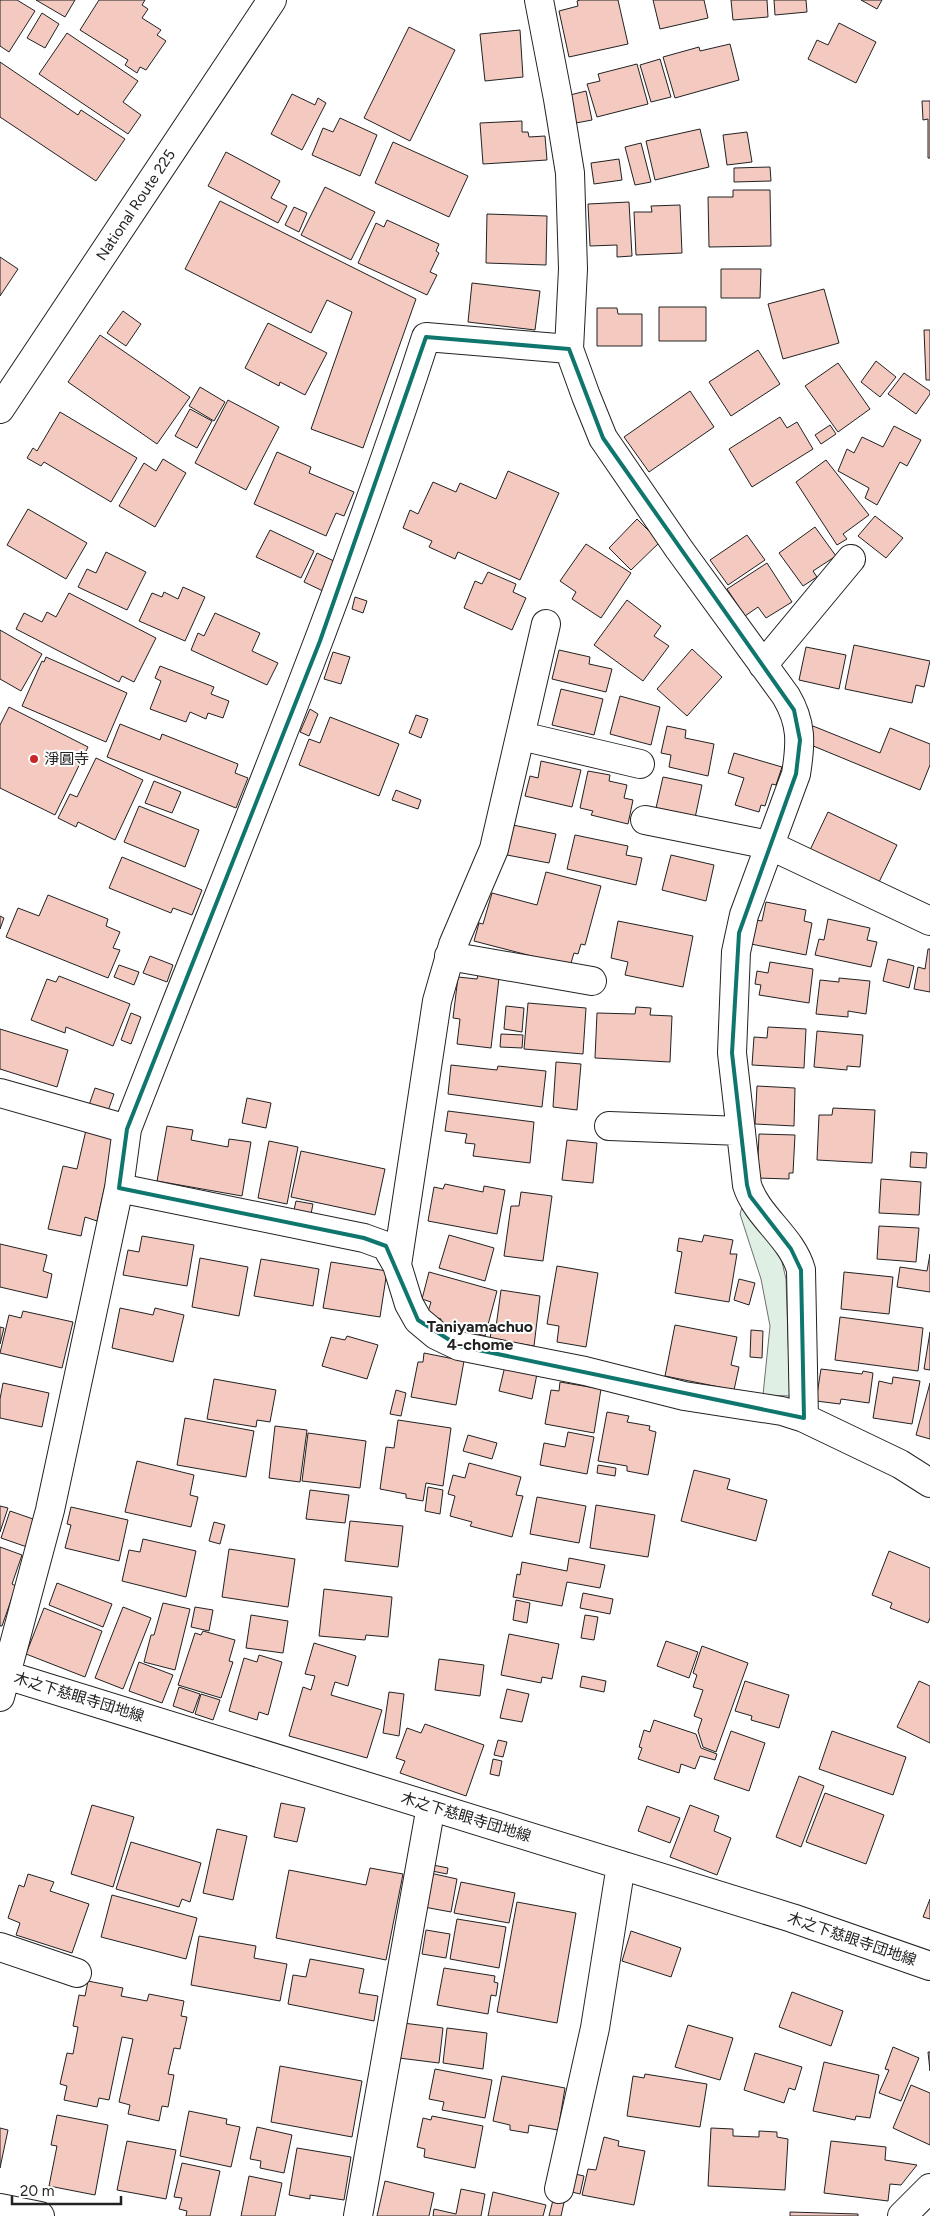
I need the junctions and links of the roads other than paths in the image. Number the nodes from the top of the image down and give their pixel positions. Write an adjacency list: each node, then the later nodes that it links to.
1 (272, 0): 4 (main road, National Route 225)
2 (539, 0): 3 (main road)
3 (569, 348): 7 (main road); 17 (main road)
4 (0, 409)
5 (851, 558): 7 (main road)
6 (546, 624): 8 (main road)
7 (763, 665): 11 (main road)
8 (521, 736): 9 (main road); 13 (main road)
9 (640, 764)
10 (645, 820): 11 (main road)
11 (769, 845): 12 (main road); 18 (main road)
12 (930, 921)
13 (450, 956): 14 (main road); 20 (main road)
14 (592, 981)
15 (0, 1093): 17 (main road)
16 (610, 1126): 18 (main road)
17 (127, 1129): 19 (main road)
18 (740, 1131): 21 (main road)
19 (119, 1188): 20 (main road); 23 (main road)
20 (397, 1265): 21 (main road)
21 (804, 1418): 22 (main road)
22 (930, 1483)
23 (2, 1681): 24 (main road, 木之下慈眼寺団地線)
24 (431, 1806): 25 (main road, 木之下慈眼寺団地線); 33 (main road)
25 (622, 1865): 27 (main road, 木之下慈眼寺団地線); 30 (main road)
26 (0, 1947): 28 (main road)
27 (930, 1966)
28 (77, 1973)
29 (930, 2188): 34 (main road)
30 (559, 2189)
31 (0, 2208): 32 (main road)
32 (40, 2216)
33 (358, 2216)
34 (902, 2216)

